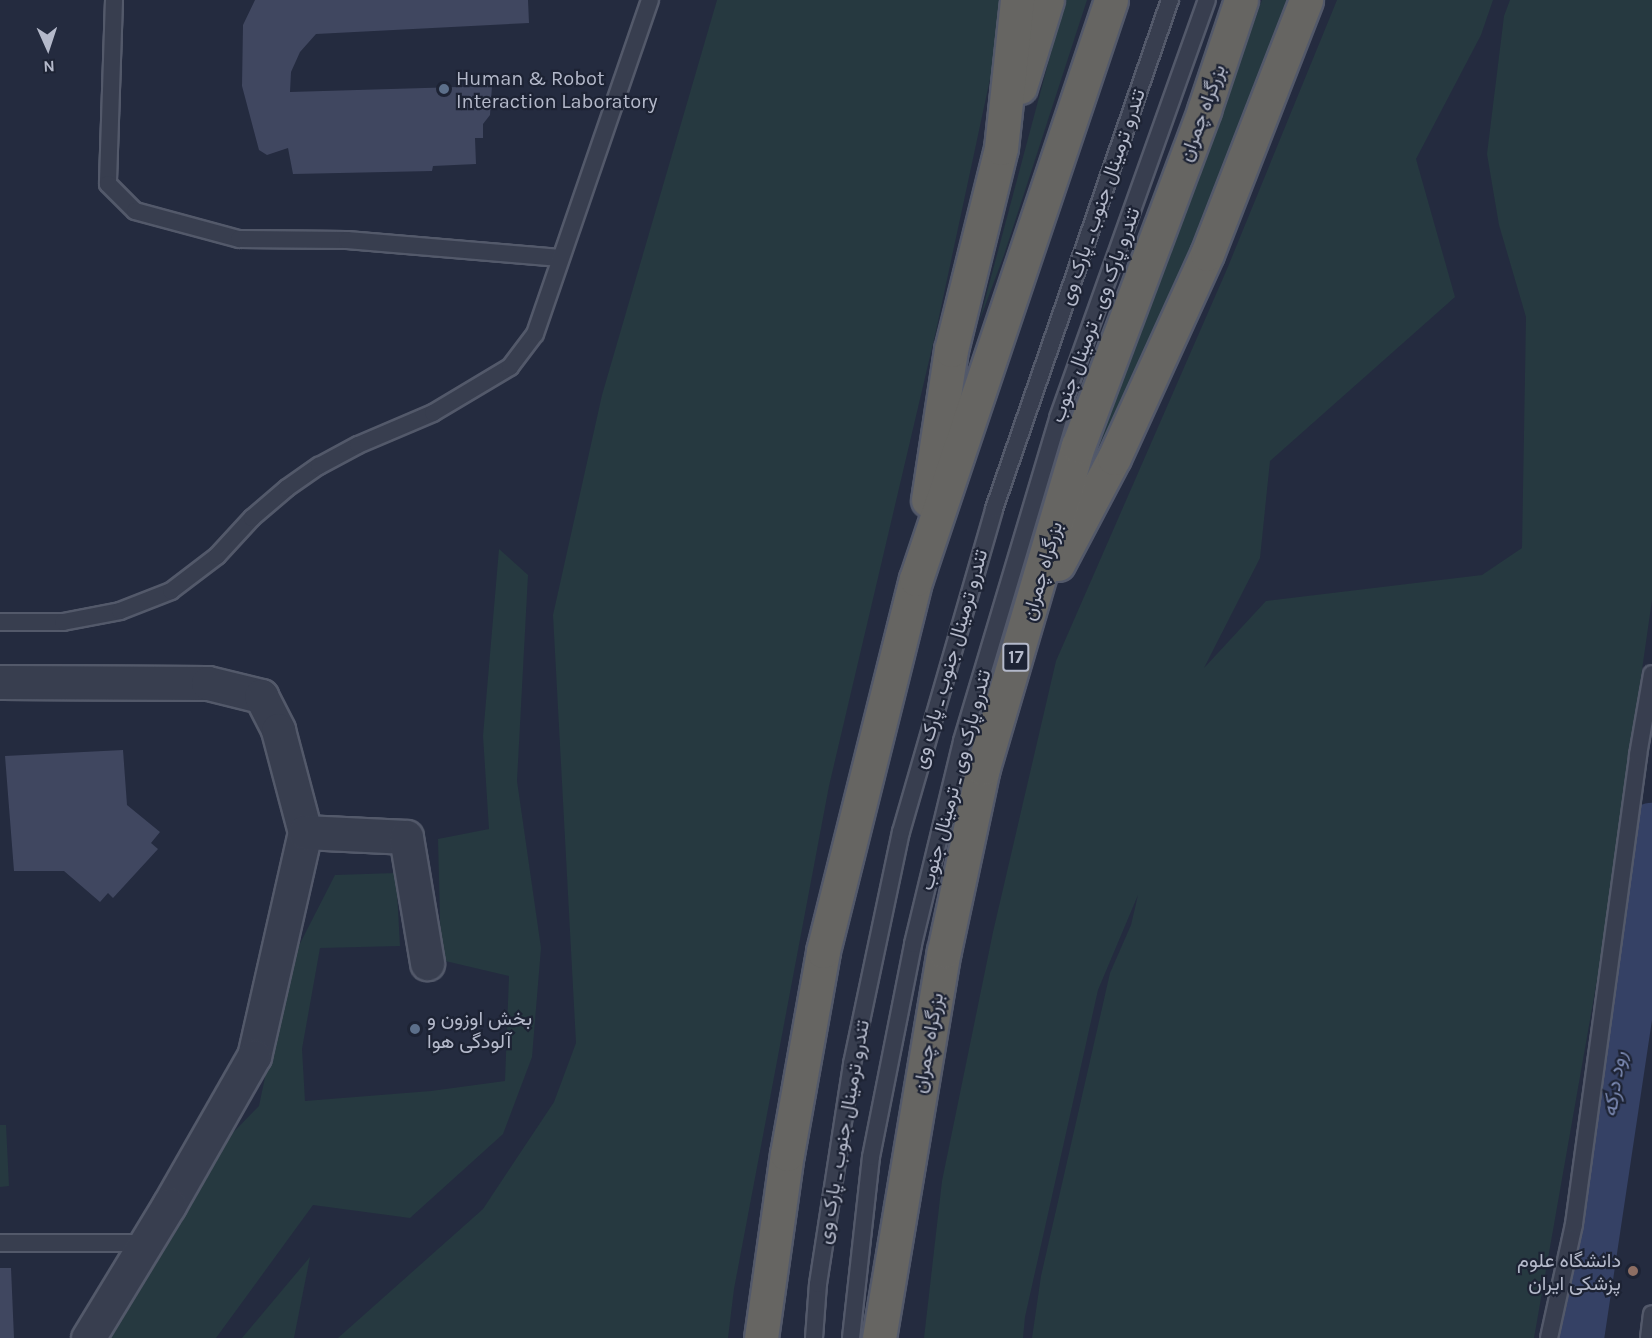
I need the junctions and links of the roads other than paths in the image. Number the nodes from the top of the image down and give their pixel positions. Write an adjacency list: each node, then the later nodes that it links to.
1 (114, 0): 11 (lane)
2 (650, 0): 11 (lane)
3 (1017, 0): 10 (highway)
4 (1047, 0): 10 (highway)
5 (1111, 0): 12 (highway)
6 (1170, 0): 24 (lane, تندرو ترمینال جنوب ـ پارک وی)
7 (1208, 0): 25 (lane, تندرو پارک وی ـ ترمینال جنوب)
8 (1241, 0): 14 (highway, بزرگراه چمران / 17)
9 (1306, 0): 14 (highway)
10 (1000, 148): 12 (highway)
11 (560, 258): 13 (lane)
12 (916, 579): 23 (highway)
13 (0, 622)
14 (1026, 624): 26 (highway, بزرگراه چمران / 17)
15 (1652, 674): 27 (lane)
16 (0, 682): 17 (street)
17 (305, 832): 18 (street); 20 (street)
18 (427, 963)
19 (0, 1243): 20 (lane)
20 (146, 1243): 22 (street)
21 (1652, 1314): 28 (lane)
22 (88, 1338)
23 (761, 1338)
24 (814, 1338)
25 (851, 1338)
26 (879, 1338)
27 (1550, 1338)
28 (1649, 1338)

